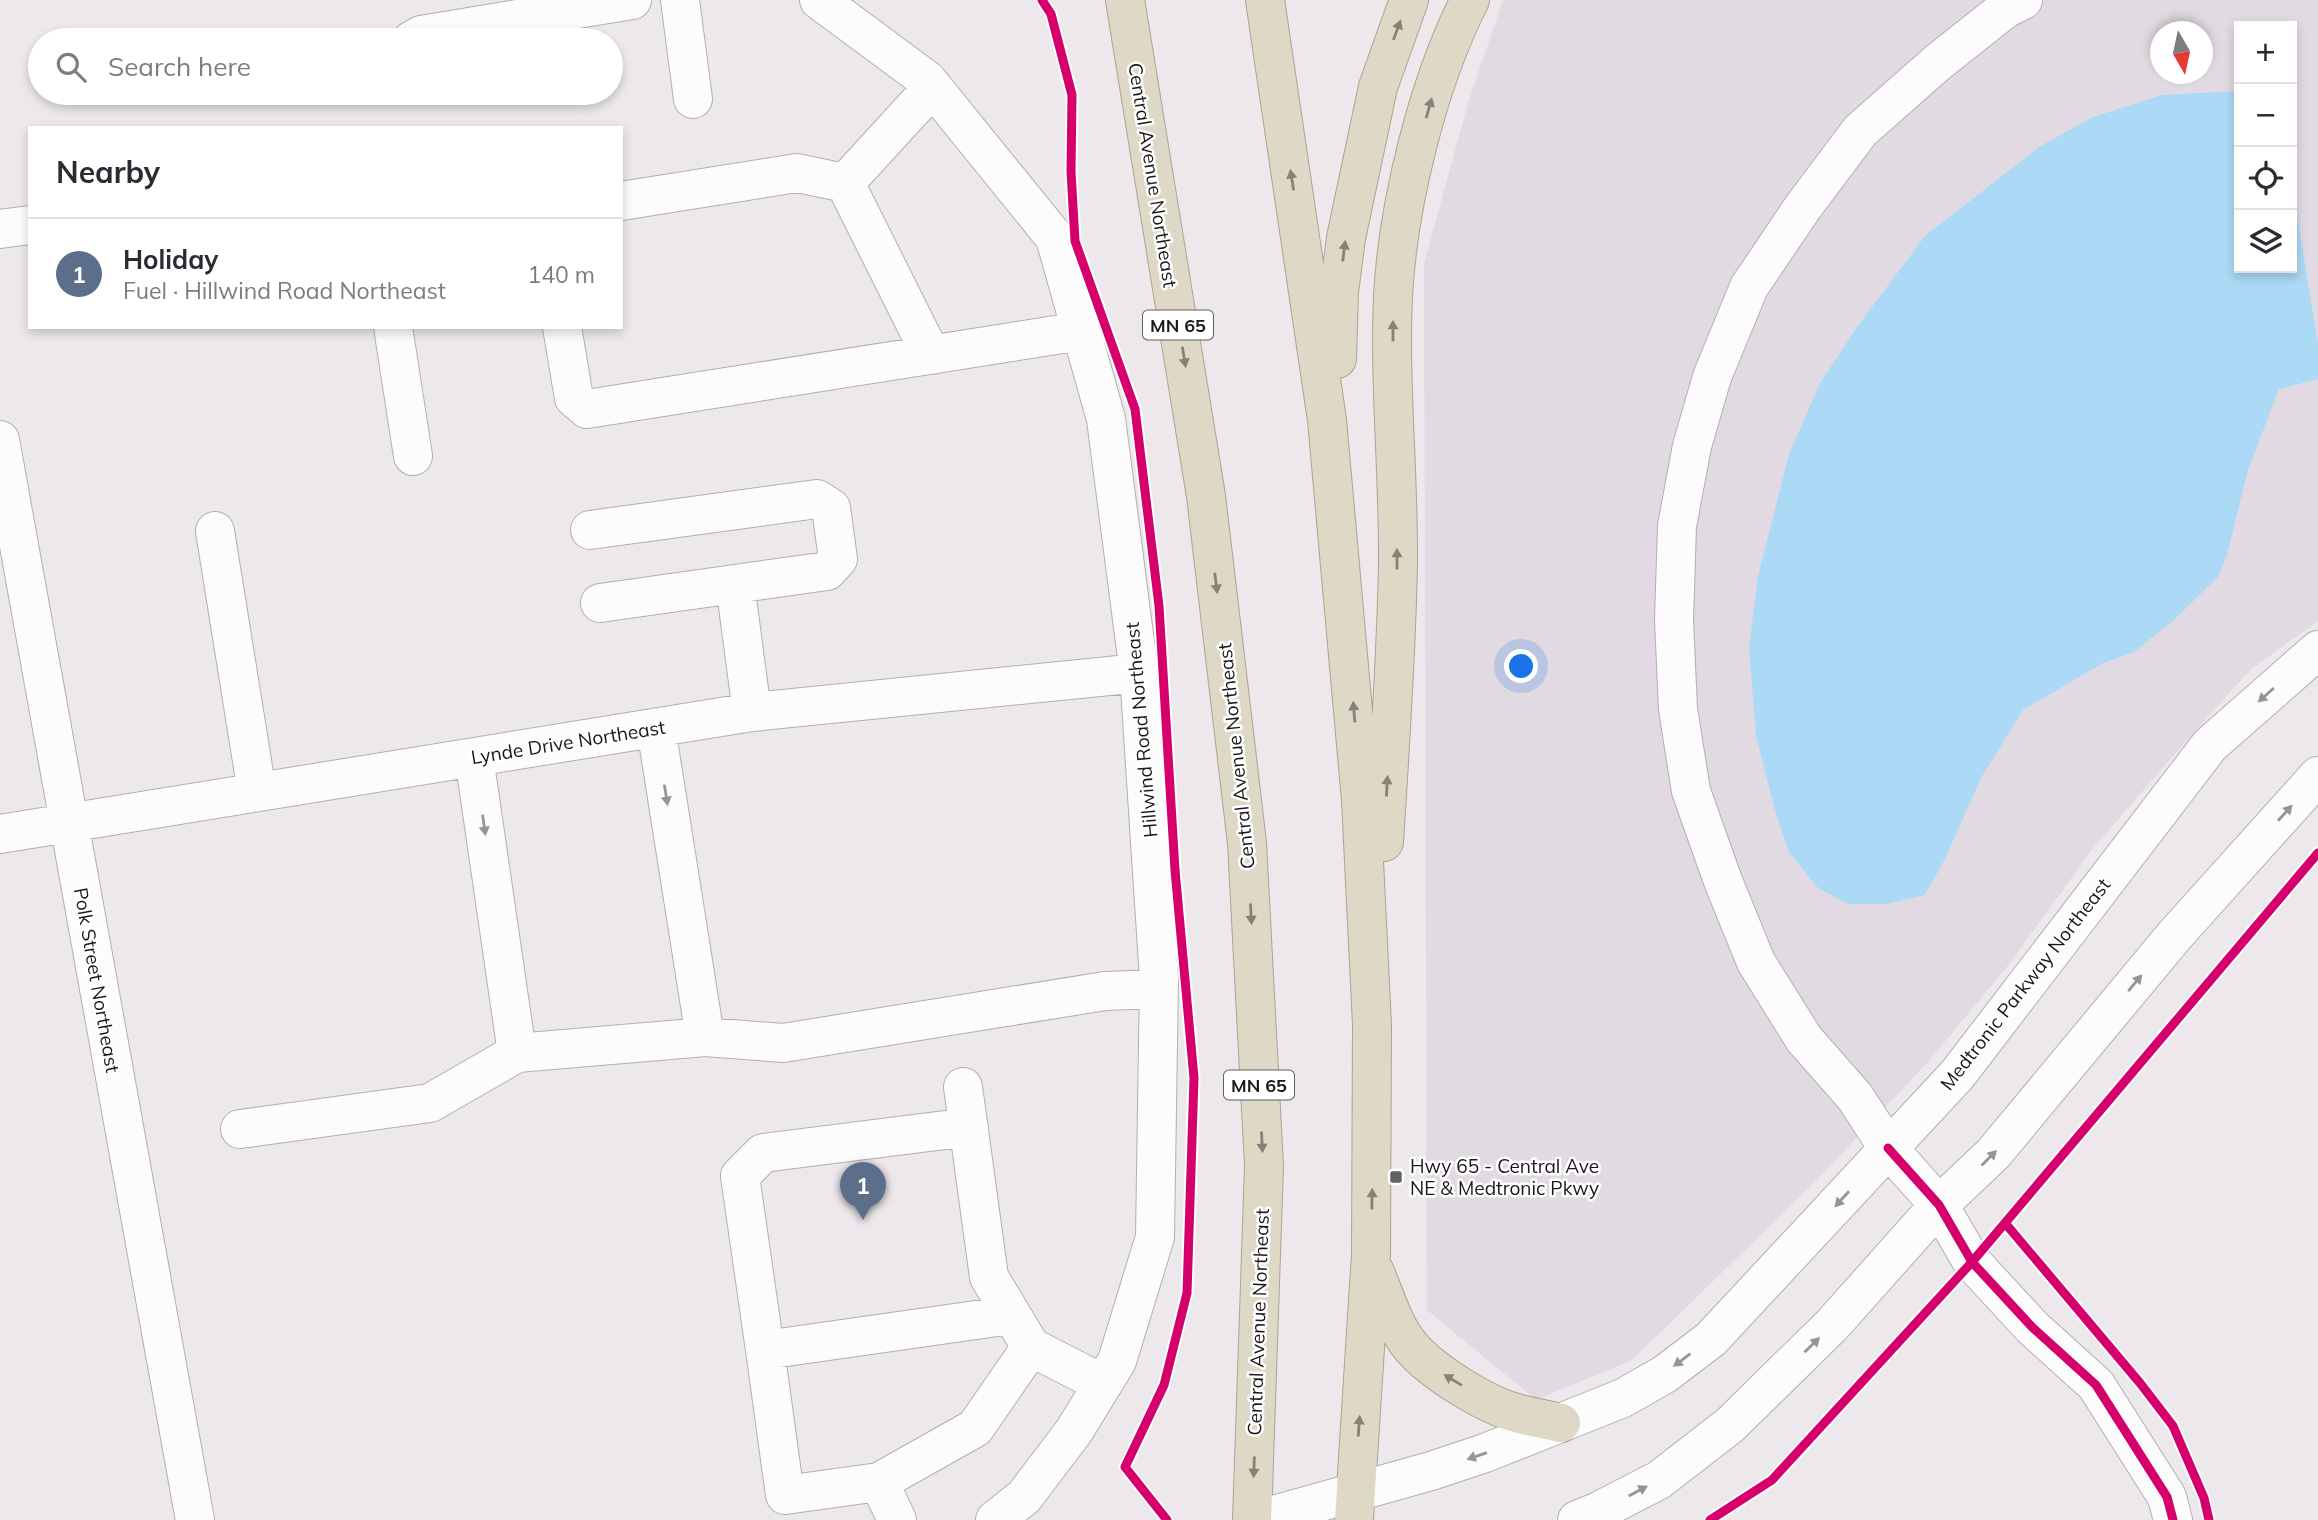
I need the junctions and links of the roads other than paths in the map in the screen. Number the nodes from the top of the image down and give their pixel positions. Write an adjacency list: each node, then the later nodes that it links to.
1 (632, 0): 9 (street)
2 (680, 0): 11 (street)
3 (819, 0): 10 (street, Hillwind Road Northeast)
4 (1125, 0): 56 (highway, Central Avenue Northeast / MN 65, one-way to 56)
5 (1265, 0): 22 (highway, one-way to 5)
6 (1409, 0): 22 (highway, one-way to 6)
7 (1470, 0): 37 (highway, one-way to 7)
8 (2023, 0): 43 (street)
9 (458, 28)
10 (933, 87): 12 (street); 18 (street, Hillwind Road Northeast)
11 (693, 99)
12 (845, 183): 13 (street); 19 (street)
13 (623, 201)
14 (28, 225): 15 (street)
15 (0, 229)
16 (393, 329): 21 (street)
17 (562, 329): 19 (street)
18 (1081, 331): 19 (street); 28 (street, Hillwind Road Northeast)
19 (931, 355)
20 (0, 440): 34 (street, Polk Street Northeast)
21 (413, 456)
22 (1333, 490): 37 (highway, one-way to 22)
23 (590, 530): 25 (street)
24 (215, 531): 33 (street)
25 (735, 584): 26 (street); 29 (street)
26 (600, 603)
27 (2318, 650): 43 (street, Medtronic Parkway Northeast, one-way to 43)
28 (1139, 673): 29 (street, Lynde Drive Northeast); 36 (street, Hillwind Road Northeast)
29 (752, 712): 30 (street, Lynde Drive Northeast)
30 (656, 728): 31 (street, Lynde Drive Northeast); 38 (street, one-way to 38)
31 (474, 757): 33 (street, Lynde Drive Northeast); 39 (street, one-way to 39)
32 (2318, 776): 44 (street, one-way to 32)
33 (257, 792): 34 (street, Lynde Drive Northeast)
34 (68, 823): 35 (street, Lynde Drive Northeast); 53 (street, Polk Street Northeast)
35 (0, 834)
36 (1158, 989): 38 (street); 49 (street, Hillwind Road Northeast)
37 (1372, 1025): 45 (highway, one-way to 37)
38 (705, 1037): 39 (street)
39 (517, 1053): 42 (street)
40 (963, 1087): 41 (street)
41 (968, 1127): 46 (street); 48 (street)
42 (240, 1129)
43 (1888, 1148): 44 (street); 50 (street, Medtronic Parkway Northeast, one-way to 50)
44 (1939, 1205): 57 (street, one-way to 44); 58 (street)
45 (1370, 1262): 50 (highway, one-way to 45); 52 (highway, one-way to 45)
46 (1011, 1315): 47 (street); 48 (street)
47 (1031, 1347): 49 (street); 51 (street)
48 (765, 1350): 51 (street)
49 (1103, 1384): 55 (street, Hillwind Road Northeast)
50 (1561, 1423): 52 (street, Medtronic Parkway Northeast, one-way to 52)
51 (879, 1482): 54 (street)
52 (1354, 1507): 56 (street, Central Avenue Northeast)
53 (195, 1520)
54 (897, 1520)
55 (995, 1520)
56 (1254, 1520)
57 (1577, 1520)
58 (2173, 1520)

